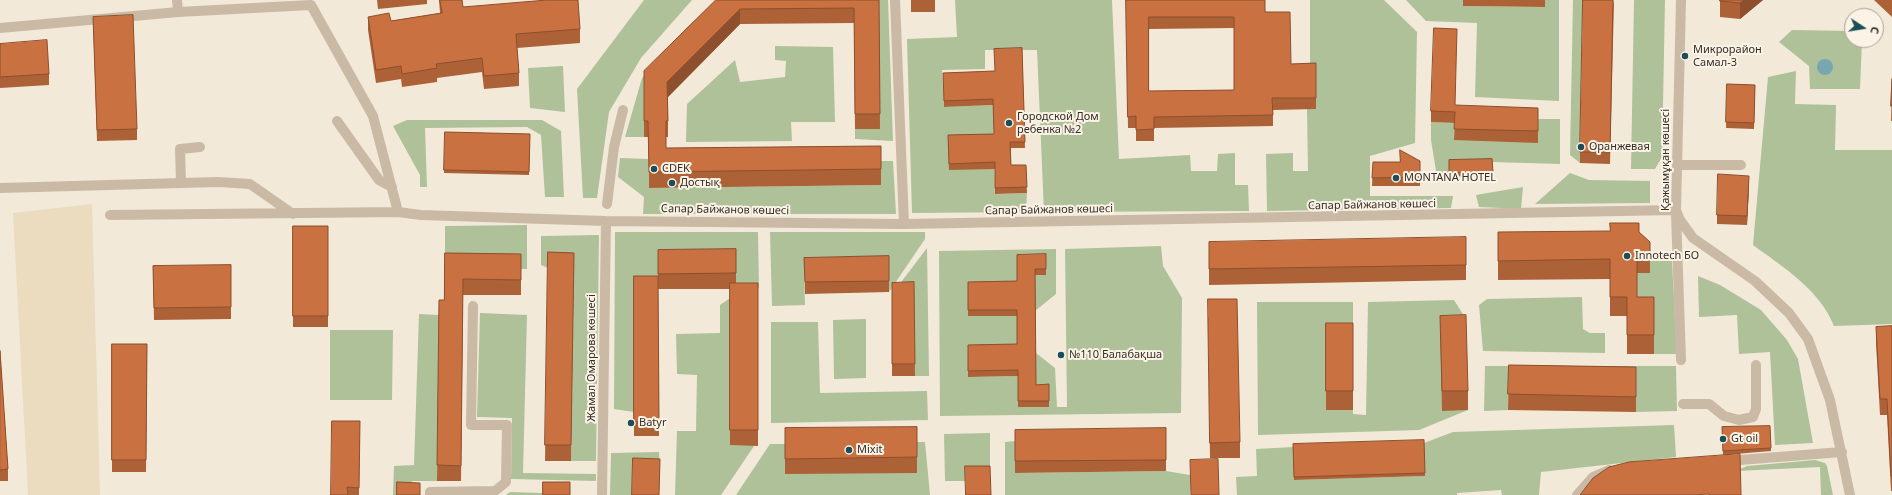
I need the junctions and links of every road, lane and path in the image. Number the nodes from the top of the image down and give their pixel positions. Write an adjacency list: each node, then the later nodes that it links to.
1 (177, 0): 4 (street)
2 (895, 0): 20 (street)
3 (1681, 0): 9 (street, Қажымұқан көшесі)
4 (178, 12): 5 (street); 12 (street)
5 (0, 28)
6 (623, 110): 14 (street)
7 (337, 121): 12 (street)
8 (200, 146): 11 (street)
9 (1677, 164): 10 (street); 15 (street, Қажымұқан көшесі)
10 (1741, 165)
11 (181, 183): 13 (street); 17 (street)
12 (392, 187): 16 (street)
13 (0, 188)
14 (607, 204)
15 (1676, 210): 20 (street, Сапар Байжанов көшесі); 22 (street); 25 (street, Қажымұқан көшесі)
16 (398, 212): 17 (street, Сапар Байжанов көшесі); 19 (street, Сапар Байжанов көшесі)
17 (293, 214): 18 (street, Сапар Байжанов көшесі)
18 (110, 215)
19 (606, 221): 20 (street, Сапар Байжанов көшесі); 30 (street, Жамал Омарова көшесі)
20 (904, 224)
21 (473, 306): 28 (street)
22 (1681, 360)
23 (1756, 365): 24 (street)
24 (1683, 404)
25 (1842, 452): 26 (street); 32 (street, Қажымұқан көшесі)
26 (1716, 461)
27 (1618, 469): 31 (street)
28 (482, 493): 29 (street)
29 (430, 495)
30 (602, 495)
31 (1577, 495)
32 (1850, 495)

